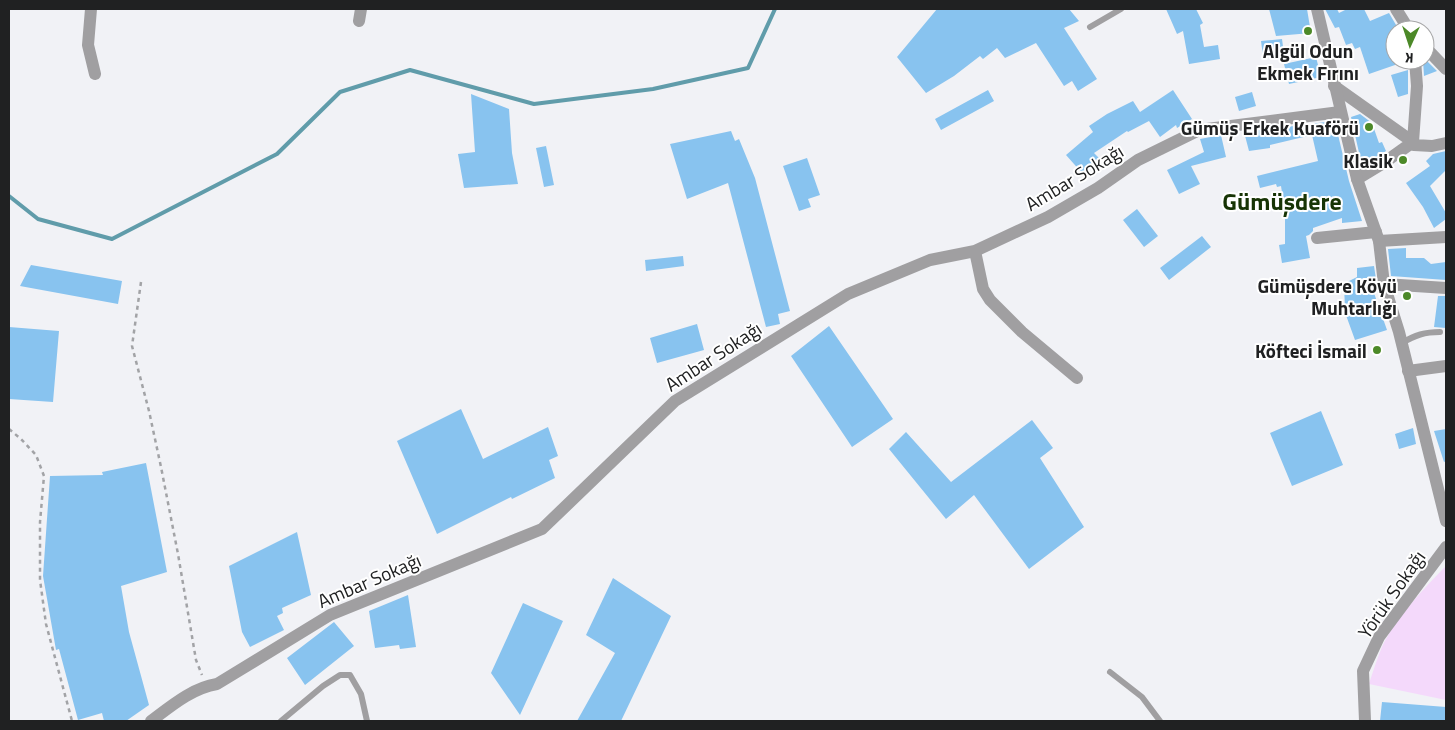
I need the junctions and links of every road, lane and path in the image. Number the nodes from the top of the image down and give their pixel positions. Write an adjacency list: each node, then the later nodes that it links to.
1 (92, 9): 10 (street)
2 (1121, 9): 6 (lane)
3 (1316, 9): 11 (street)
4 (1396, 9): 5 (street)
5 (1403, 20)
6 (1090, 27)
7 (1435, 57): 8 (street)
8 (1446, 69)
9 (1416, 70): 13 (street)
10 (96, 74)
11 (1334, 86): 12 (street); 13 (street)
12 (1340, 112): 15 (street); 19 (street, Ambar Sokağı)
13 (1413, 142): 14 (street); 15 (street)
14 (1446, 143)
15 (1357, 179): 17 (street)
16 (1446, 236): 17 (street)
17 (1377, 237): 18 (street); 21 (street)
18 (1317, 238)
19 (975, 251): 27 (street); 32 (street, Ambar Sokağı)
20 (141, 282): 32 (path)
21 (1384, 284): 22 (street); 24 (street)
22 (1446, 288)
23 (1440, 332): 24 (lane)
24 (1402, 343): 26 (street)
25 (1446, 366): 26 (street)
26 (1408, 371): 29 (street)
27 (1077, 378)
28 (9, 429): 33 (path)
29 (1446, 521)
30 (1446, 547): 38 (street, Yörük Sokağı)
31 (1110, 672): 37 (lane)
32 (207, 685): 34 (street, Ambar Sokağı)
33 (72, 721)
34 (151, 721)
35 (282, 721): 36 (lane)
36 (367, 721)
37 (1160, 721)
38 (1365, 721)

